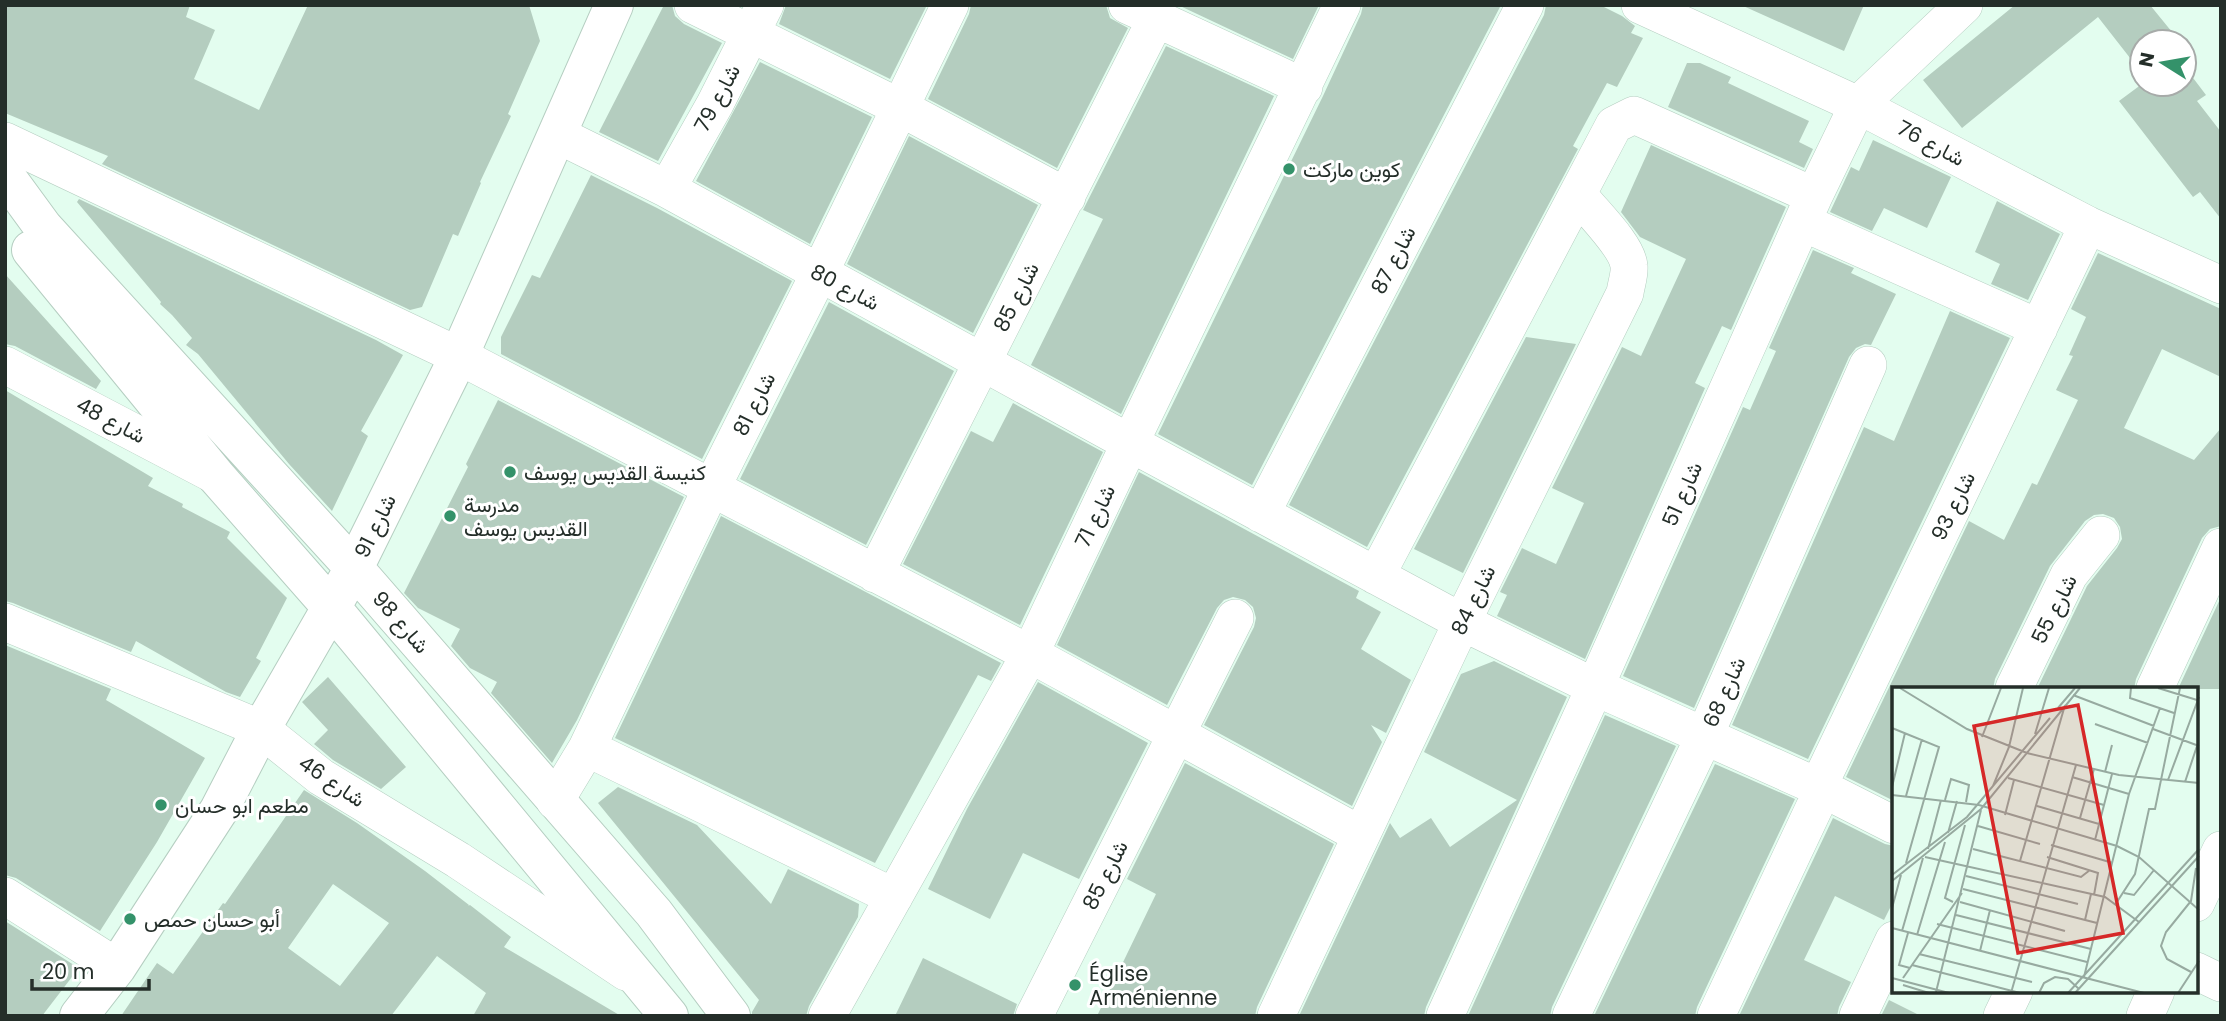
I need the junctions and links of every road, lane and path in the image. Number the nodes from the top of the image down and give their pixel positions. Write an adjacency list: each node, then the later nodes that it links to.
1 (614, 5): 13 (street, شارع 91)
2 (693, 5): 9 (street)
3 (950, 5): 12 (street, شارع 81)
4 (1342, 5): 10 (street, شارع 71)
5 (1525, 5): 32 (street, شارع 87)
6 (1640, 5): 11 (street, شارع 76)
7 (1948, 11): 11 (street, شارع 51)
8 (1142, 12): 10 (street); 18 (street, شارع 85)
9 (757, 20): 12 (street); 16 (street, شارع 79)
10 (1304, 87): 29 (street, شارع 71)
11 (1858, 105): 19 (street, شارع 51); 21 (street, شارع 76)
12 (899, 107): 18 (street); 22 (street, شارع 81)
13 (558, 135): 16 (street, شارع 80); 25 (street, شارع 91)
14 (5, 141): 25 (street)
15 (5, 175): 35 (street, شارع 98)
16 (667, 189): 22 (street, شارع 80)
17 (1578, 194): 19 (street); 37 (street); 41 (street, شارع 84)
18 (1067, 197): 26 (street, شارع 85)
19 (1809, 210): 24 (street); 43 (street, شارع 51)
20 (5, 219): 30 (street, شارع 98)
21 (2088, 225): 23 (street, شارع 76); 24 (street, شارع 93)
22 (819, 274): 26 (street, شارع 80); 31 (street, شارع 81)
23 (2221, 285)
24 (2039, 328): 50 (street, شارع 93)
25 (459, 356): 31 (street); 35 (street, شارع 91)
26 (984, 361): 29 (street, شارع 80); 36 (street, شارع 85)
27 (5, 365): 30 (street, شارع 48)
28 (1868, 365): 48 (street, شارع 68)
29 (1130, 443): 32 (street, شارع 80); 42 (street, شارع 71)
30 (216, 476): 38 (street, شارع 98)
31 (711, 489): 36 (street); 49 (street, شارع 81)
32 (1261, 514): 37 (street, شارع 80)
33 (2101, 535): 44 (street, شارع 55)
34 (2221, 547): 45 (street)
35 (354, 568): 38 (street, شارع 91); 51 (street, شارع 98)
36 (875, 574): 42 (street)
37 (1376, 576): 41 (street, شارع 80)
38 (332, 608): 46 (street, شارع 91); 61 (street, شارع 98)
39 (1235, 618): 47 (street, شارع 85)
40 (5, 622): 46 (street, شارع 46)
41 (1462, 622): 43 (street, شارع 80); 53 (street, شارع 84)
42 (1030, 654): 47 (street); 56 (street, شارع 71)
43 (1595, 687): 48 (street, شارع 80); 71 (street, شارع 51)
44 (2014, 687)
45 (2155, 687)
46 (261, 729): 59 (street, شارع 91); 61 (street, شارع 46)
47 (1177, 734): 53 (street); 69 (street, شارع 85)
48 (1704, 737): 50 (street, شارع 80); 72 (street, شارع 68)
49 (587, 748): 51 (street, شارع 81); 56 (street)
50 (1820, 788): 52 (street, شارع 80); 73 (street, شارع 93)
51 (555, 801): 67 (street, شارع 98)
52 (1892, 824)
53 (1362, 835): 70 (street, شارع 84)
54 (2221, 850): 57 (street)
55 (5, 896): 59 (street)
56 (894, 897): 68 (street, شارع 71)
57 (2198, 899)
58 (1892, 944): 74 (street)
59 (117, 967): 65 (street, شارع 91)
60 (2198, 972): 62 (street)
61 (639, 980): 66 (street, شارع 98)
62 (2221, 983)
63 (2013, 993): 75 (street)
64 (2155, 993): 76 (street)
65 (79, 1016)
66 (668, 1016)
67 (731, 1016)
68 (827, 1016)
69 (1034, 1016)
70 (1276, 1016)
71 (1445, 1016)
72 (1571, 1016)
73 (1716, 1016)
74 (1858, 1016)
75 (2002, 1016)
76 (2145, 1016)

